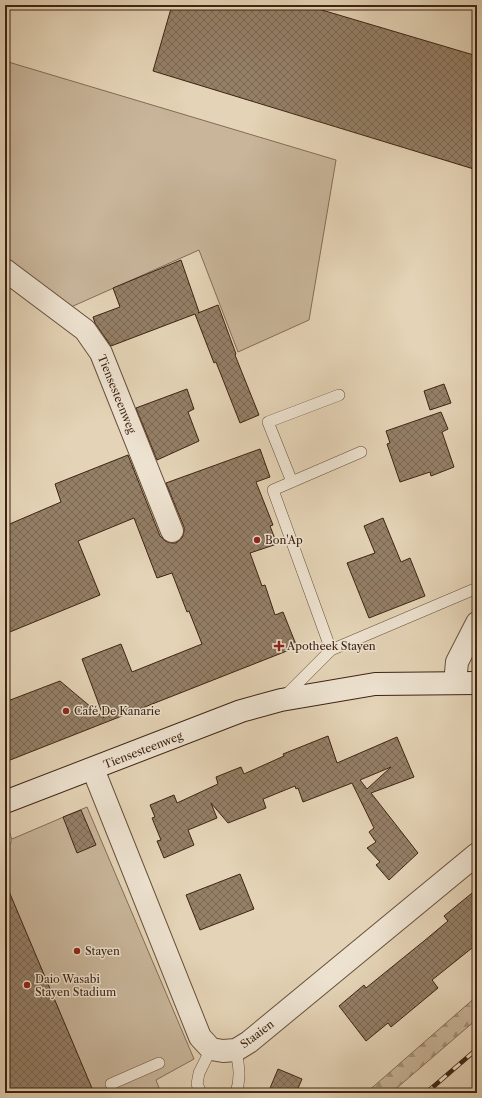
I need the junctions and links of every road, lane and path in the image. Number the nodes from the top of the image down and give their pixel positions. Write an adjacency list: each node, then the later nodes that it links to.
1 (5, 270): 5 (street, Tiensesteenweg)
2 (339, 395): 4 (lane)
3 (361, 452): 4 (lane)
4 (292, 482): 8 (lane)
5 (172, 531)
6 (477, 588): 8 (lane, Tiensesteenweg)
7 (477, 623): 9 (street)
8 (331, 650): 11 (lane, Tiensesteenweg)
9 (455, 683): 10 (street, Tiensesteenweg); 11 (street, Tiensesteenweg)
10 (477, 683)
11 (281, 700): 12 (street, Tiensesteenweg)
12 (93, 769): 13 (street, Tiensesteenweg); 15 (street)
13 (5, 802)
14 (477, 854): 16 (street, Staaien)
15 (211, 1049): 16 (street, Staaien); 19 (lane)
16 (236, 1050): 20 (lane)
17 (159, 1063): 18 (lane)
18 (111, 1084)
19 (200, 1093)
20 (236, 1093)

